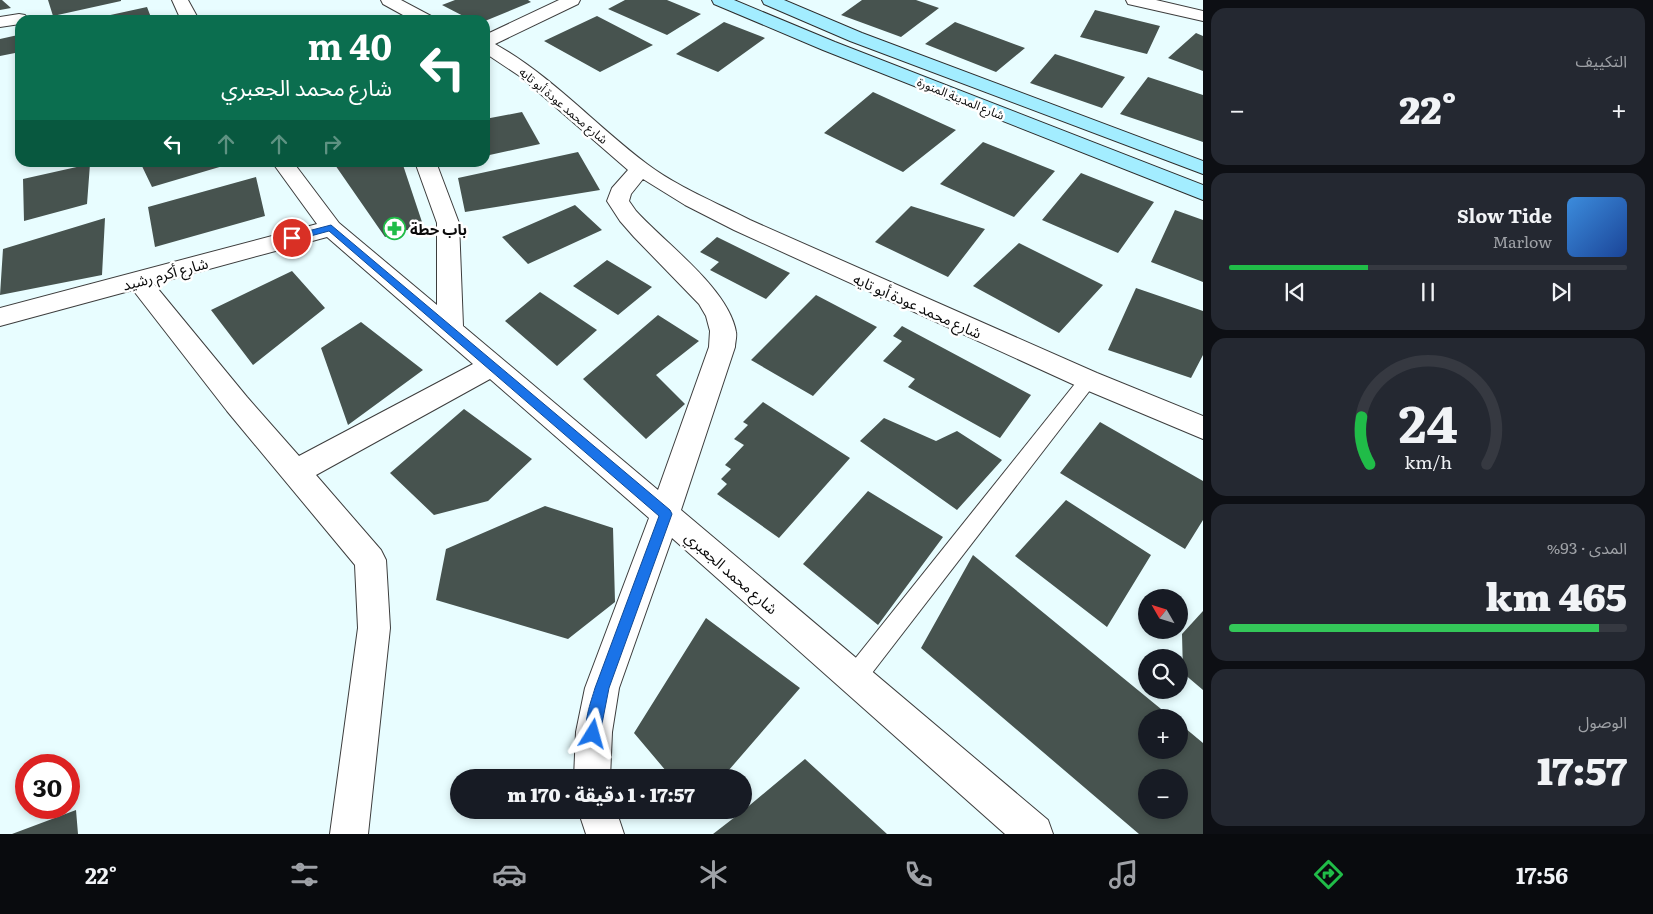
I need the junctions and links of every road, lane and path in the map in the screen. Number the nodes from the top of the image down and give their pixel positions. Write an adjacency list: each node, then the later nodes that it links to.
1 (180, 0): 8 (street)
2 (389, 0): 9 (street)
3 (572, 0): 13 (street)
4 (720, 0): 19 (main road, شارع المدينة المنورة)
5 (770, 0): 17 (main road, شارع المدينة المنورة)
6 (1134, 0): 10 (street)
7 (1195, 0): 10 (street)
8 (188, 15)
9 (416, 15)
10 (1203, 15)
11 (15, 20): 12 (street)
12 (0, 22)
13 (490, 40)
14 (490, 49): 18 (street, شارع محمد عودة أبو تايه)
15 (286, 167): 20 (street, شارع محمد الجعبري)
16 (427, 167): 23 (street)
17 (1203, 168)
18 (640, 169): 25 (street, شارع محمد عودة أبو تايه); 28 (street)
19 (1203, 192)
20 (331, 228): 21 (street, شارع أكرم رشيد); 23 (street, شارع محمد الجعبري)
21 (138, 280): 22 (street, شارع أكرم رشيد); 27 (street)
22 (0, 317)
23 (450, 330): 24 (street, شارع محمد الجعبري)
24 (492, 366): 27 (street); 28 (street, شارع محمد الجعبري)
25 (1088, 380): 26 (street, شارع محمد عودة أبو تايه); 29 (lane)
26 (1203, 428)
27 (296, 472): 32 (street)
28 (665, 514): 29 (street, شارع محمد الجعبري); 30 (street)
29 (854, 678): 34 (street, شارع محمد الجعبري)
30 (592, 769)
31 (600, 819): 33 (street)
32 (349, 834)
33 (605, 834)
34 (1034, 834)

